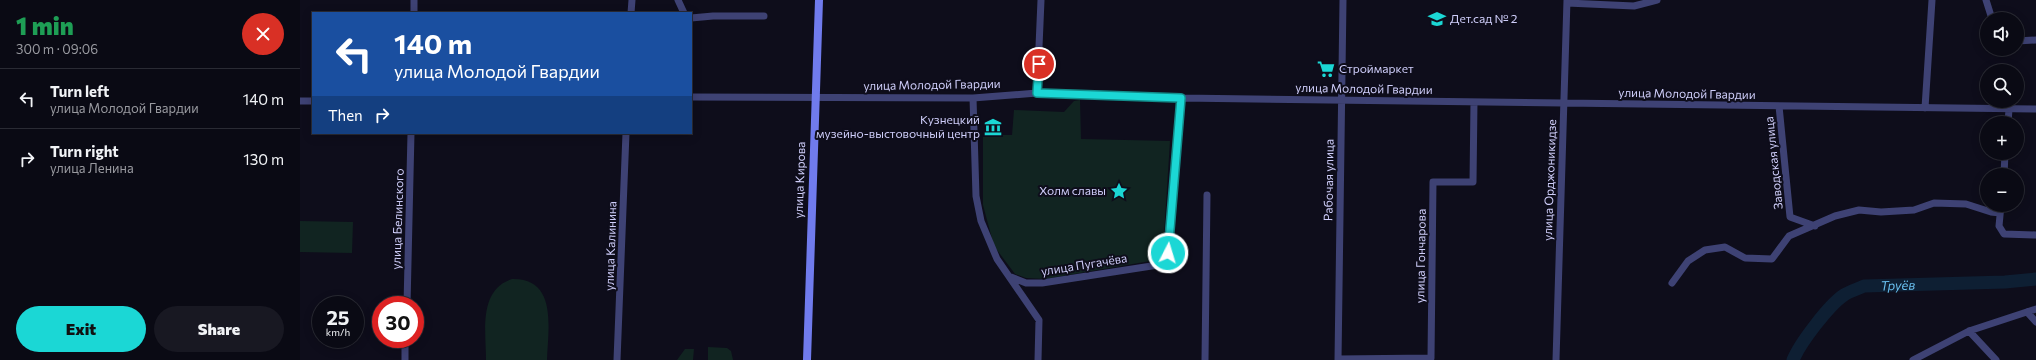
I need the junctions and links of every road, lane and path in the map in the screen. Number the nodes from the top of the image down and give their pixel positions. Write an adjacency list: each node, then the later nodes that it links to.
1 (414, 0): 11 (street)
2 (632, 0): 12 (street)
3 (678, 0): 13 (street)
4 (819, 0): 20 (street, улица Кирова)
5 (1041, 0): 19 (street)
6 (1343, 0): 24 (street, Рабочая улица)
7 (1657, 0): 10 (street)
8 (1932, 0): 30 (street)
9 (1986, 0): 14 (street)
10 (1567, 2): 28 (street, улица Орджоникидзе)
11 (414, 12)
12 (631, 12)
13 (684, 12)
14 (1990, 12)
15 (764, 16): 16 (street)
16 (692, 18)
17 (2036, 40): 18 (street)
18 (2024, 41)
19 (1037, 93): 22 (street, улица Молодой Гвардии); 23 (street, улица Молодой Гвардии)
20 (815, 96): 21 (street, улица Молодой Гвардии); 22 (street, улица Молодой Гвардии); 51 (street, улица Кирова)
21 (692, 97)
22 (973, 98): 41 (street)
23 (1181, 98): 24 (street, улица Молодой Гвардии); 41 (street, улица Пугачёва)
24 (1340, 100): 27 (street, улица Молодой Гвардии); 54 (street, Рабочая улица)
25 (300, 101): 26 (street)
26 (312, 101)
27 (1474, 102): 28 (street, улица Молодой Гвардии); 54 (street, улица Гончарова)
28 (1563, 103): 29 (street, улица Молодой Гвардии); 55 (street, улица Орджоникидзе)
29 (1779, 106): 30 (street, улица Молодой Гвардии); 39 (street, Заводская улица)
30 (1925, 108): 31 (street, улица Молодой Гвардии)
31 (2009, 109): 32 (street, улица Молодой Гвардии); 33 (street)
32 (2036, 109)
33 (2008, 116)
34 (411, 134): 43 (street, улица Белинского)
35 (626, 134): 50 (street, улица Калинина)
36 (1207, 195): 53 (street)
37 (1980, 208): 39 (street)
38 (2001, 212): 40 (street)
39 (1815, 226): 42 (street)
40 (2036, 235)
41 (1011, 277): 52 (street)
42 (1672, 283)
43 (406, 296)
44 (2036, 309): 45 (street)
45 (2027, 312): 46 (street); 47 (street)
46 (2036, 322)
47 (1969, 331): 56 (street); 57 (street)
48 (405, 348): 49 (street)
49 (405, 360)
50 (617, 360)
51 (807, 360)
52 (1038, 360)
53 (1205, 360)
54 (1338, 360)
55 (1556, 360)
56 (1913, 360)
57 (1996, 360)

